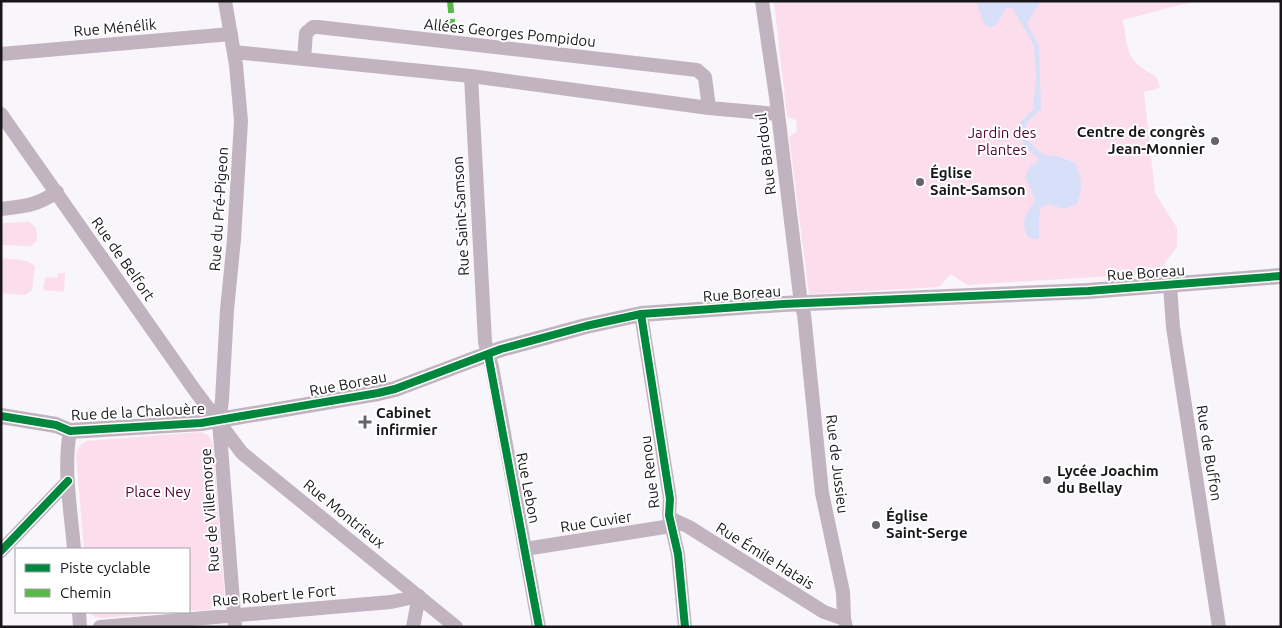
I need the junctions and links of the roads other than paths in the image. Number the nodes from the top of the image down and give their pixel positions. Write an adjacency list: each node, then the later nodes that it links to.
1 (225, 1): 3 (street, Rue du Pré-Pigeon)
2 (762, 1): 10 (street, Rue Bardoul)
3 (231, 34): 4 (street, Rue du Pré-Pigeon); 5 (street, Rue Ménélik)
4 (234, 52): 6 (street); 19 (street, Rue du Pré-Pigeon)
5 (1, 54)
6 (304, 59): 7 (street); 8 (street, Allées Georges Pompidou)
7 (471, 76): 8 (street); 17 (street, Rue Saint-Samson)
8 (709, 108): 10 (street)
9 (1, 114): 11 (street, Rue de Belfort)
10 (777, 114): 15 (street, Rue Bardoul)
11 (57, 192): 12 (street); 19 (street, Rue de Belfort)
12 (1, 209)
13 (1281, 276): 14 (street, Rue Boreau)
14 (1170, 285): 15 (street, Rue Boreau); 36 (street, Rue de Buffon)
15 (801, 304): 16 (street, Rue Boreau); 29 (street, Rue de Jussieu)
16 (641, 314): 17 (street, Rue Boreau); 22 (street, Rue Renou)
17 (488, 354): 19 (street, Rue Boreau); 24 (street, Rue Lebon)
18 (1, 416): 20 (street, Rue de la Chalouère)
19 (219, 421): 20 (street, Rue de la Chalouère); 26 (street, Rue Montrieux); 28 (street, Rue de Villemorge)
20 (70, 432): 21 (street)
21 (68, 481): 23 (street); 25 (street)
22 (670, 522): 24 (street, Rue Cuvier); 29 (street, Rue Émile Hatais); 35 (street, Rue Renou)
23 (74, 548)
24 (525, 549): 34 (street, Rue Lebon)
25 (1, 551)
26 (419, 596): 28 (street, Rue Robert le Fort); 32 (street); 33 (street, Rue Montrieux)
27 (79, 613): 30 (street)
28 (235, 621): 31 (street, Rue Robert le Fort)
29 (845, 623)
30 (80, 627)
31 (100, 627)
32 (413, 627)
33 (456, 627)
34 (539, 627)
35 (686, 627)
36 (1218, 627)

